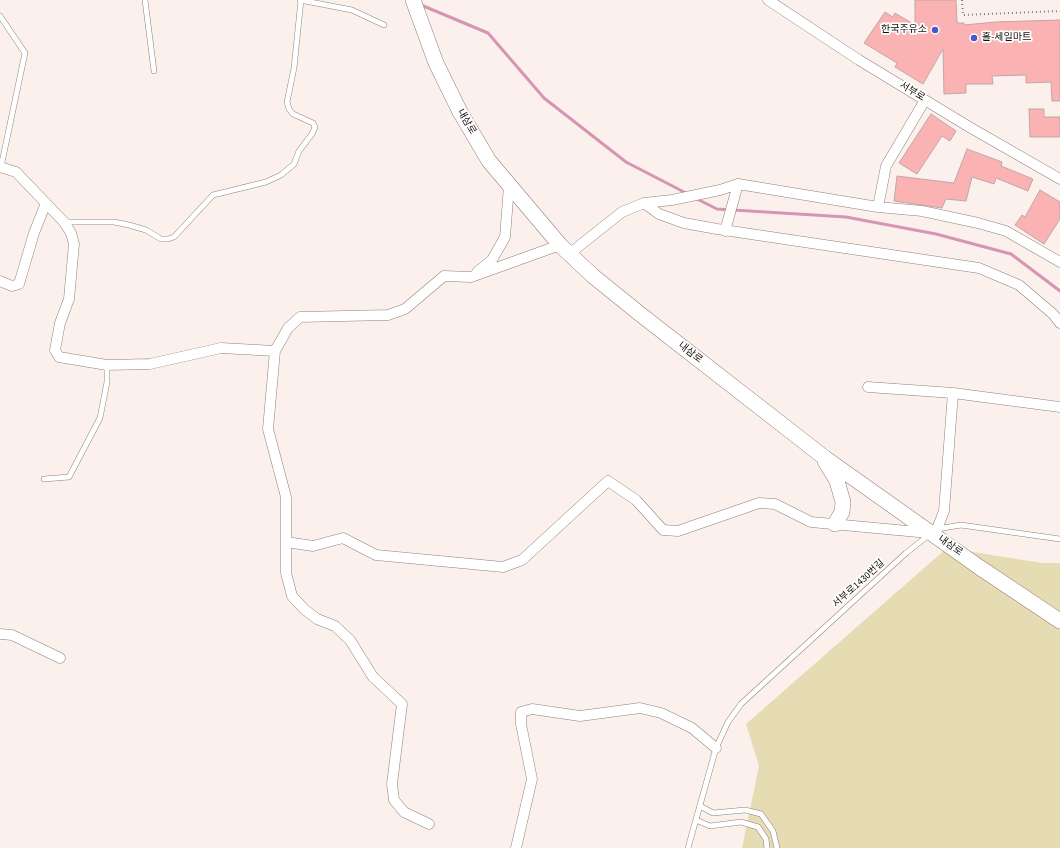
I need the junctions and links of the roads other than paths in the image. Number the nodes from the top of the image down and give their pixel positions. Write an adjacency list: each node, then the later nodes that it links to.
1 (145, 0): 7 (lane)
2 (301, 0): 6 (lane); 16 (lane)
3 (413, 0): 11 (main road, 내삼로)
4 (768, 0): 8 (street, 서부로)
5 (0, 16): 9 (lane)
6 (384, 25)
7 (154, 71)
8 (925, 100): 10 (street, 서부로); 15 (street)
9 (0, 167): 13 (street)
10 (1060, 179)
11 (509, 186): 18 (main road, 내삼로); 20 (street)
12 (737, 187): 14 (street); 15 (street); 17 (street)
13 (46, 203): 16 (street); 21 (street)
14 (644, 203): 17 (street); 18 (street)
15 (878, 207): 19 (street)
16 (64, 222): 24 (street)
17 (725, 231): 22 (street)
18 (565, 250): 20 (street); 28 (main road, 내삼로)
19 (1060, 262)
20 (471, 277): 23 (street)
21 (0, 281)
22 (1060, 323)
23 (275, 351): 24 (street); 33 (street)
24 (107, 365): 29 (lane)
25 (868, 387): 26 (street)
26 (953, 394): 27 (street); 31 (street)
27 (1060, 406)
28 (823, 456): 30 (main road); 31 (main road, 내삼로)
29 (44, 478)
30 (836, 524): 31 (street); 33 (street)
31 (934, 531): 32 (lane, 서부로1430번길); 34 (main road, 내삼로); 37 (lane, 서부로1430번길)
32 (1060, 539)
33 (286, 542): 40 (street)
34 (1060, 621)
35 (0, 634): 36 (street)
36 (60, 658)
37 (716, 748): 38 (lane, 서부로1430번길); 41 (street)
38 (700, 806): 39 (lane, 서부로1430번길); 44 (lane)
39 (696, 820): 42 (lane, 서부로1430번길); 43 (lane)
40 (429, 824)
41 (516, 848)
42 (688, 848)
43 (767, 848)
44 (777, 848)

